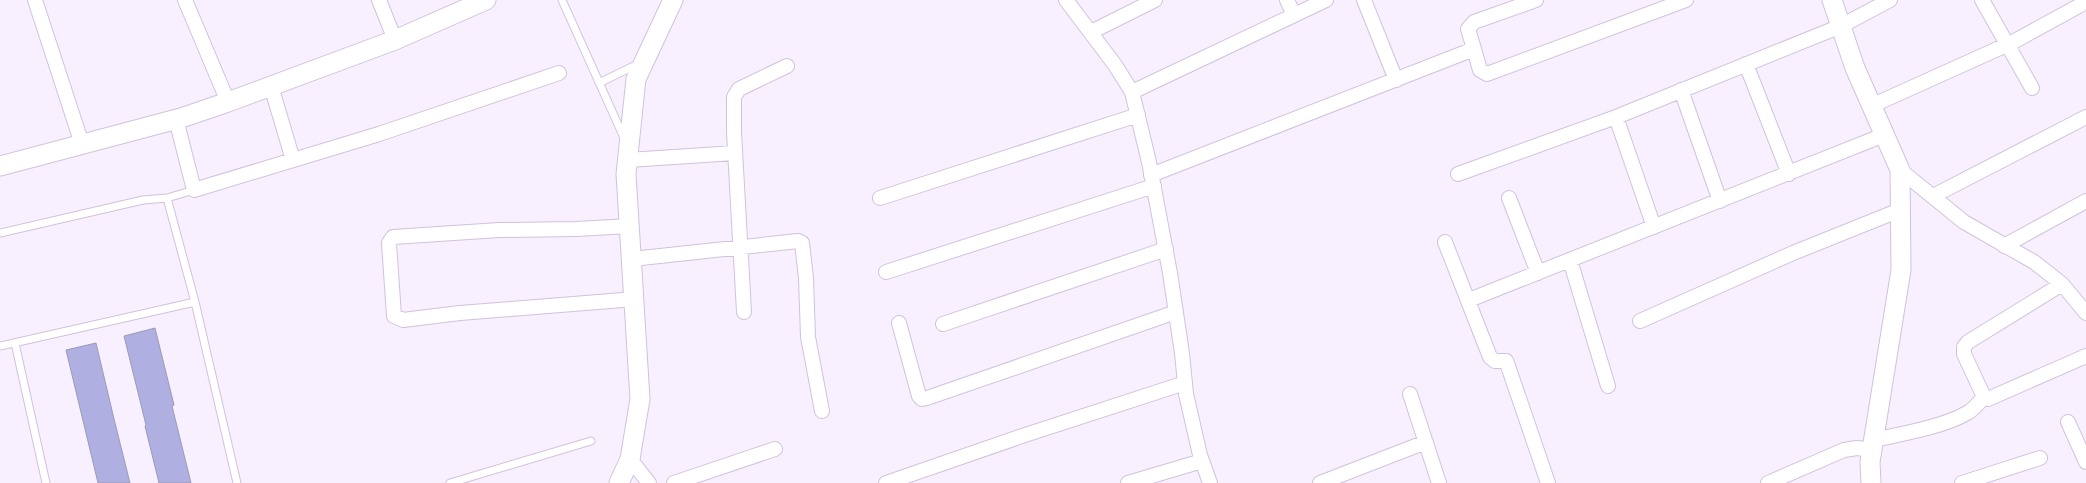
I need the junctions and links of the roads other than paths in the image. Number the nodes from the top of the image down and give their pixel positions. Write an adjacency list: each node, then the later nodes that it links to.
1 (34, 0): 41 (street)
2 (185, 0): 34 (street)
3 (379, 0): 21 (street)
4 (486, 0): 21 (street)
5 (562, 0): 29 (lane)
6 (673, 0): 24 (street)
7 (1066, 0): 20 (street)
8 (1155, 0): 20 (street)
9 (1286, 0): 18 (street)
10 (1326, 0): 18 (street)
11 (1364, 0): 28 (street)
12 (1536, 0): 23 (street)
13 (1686, 0): 23 (street)
14 (1832, 0): 19 (street)
15 (1890, 0): 19 (street)
16 (1982, 0): 22 (street)
17 (2086, 2): 22 (street)
18 (1294, 15): 33 (street)
19 (1840, 26): 25 (street); 35 (street)
20 (1091, 32): 33 (street)
21 (395, 40): 30 (street)
22 (2008, 45): 31 (street); 35 (street)
23 (1474, 49): 28 (street)
24 (645, 60): 29 (lane); 43 (street)
25 (1746, 64): 32 (street); 48 (street)
26 (787, 66): 42 (street)
27 (560, 73): 44 (street)
28 (1396, 80): 49 (street)
29 (599, 83): 43 (lane)
30 (271, 86): 34 (street); 44 (street)
31 (2032, 88)
32 (1681, 90): 37 (street); 56 (street)
33 (1132, 92): 36 (street)
34 (228, 102): 39 (street)
35 (1871, 106): 40 (street)
36 (1138, 115): 49 (street); 53 (street)
37 (1616, 117): 47 (street); 59 (street)
38 (2086, 117): 51 (street)
39 (176, 119): 41 (street); 50 (street)
40 (1884, 135): 46 (street); 48 (street)
41 (82, 144): 45 (street)
42 (735, 153): 43 (street); 63 (street)
43 (628, 155): 58 (street)
44 (292, 160): 50 (street)
45 (0, 166)
46 (1900, 170): 51 (street); 57 (street)
47 (1458, 174)
48 (1789, 174): 56 (street)
49 (1153, 180): 64 (street); 67 (street)
50 (194, 190): 52 (lane)
51 (1934, 196): 62 (street)
52 (167, 198): 60 (lane); 72 (lane)
53 (880, 198)
54 (1509, 198): 68 (street)
55 (2086, 200): 62 (street)
56 (1720, 201): 59 (street)
57 (1900, 210): 76 (street); 90 (street)
58 (630, 226): 65 (street); 70 (street)
59 (1654, 226): 66 (street)
60 (0, 233)
61 (1446, 242): 71 (street)
62 (2004, 246): 69 (street)
63 (739, 248): 65 (street); 73 (street); 86 (street)
64 (1166, 249): 74 (street); 78 (street)
65 (632, 259): 70 (street)
66 (1570, 260): 68 (street); 83 (street)
67 (886, 272)
68 (1538, 272): 71 (street)
69 (2062, 284): 75 (street); 85 (street)
70 (635, 298): 94 (street)
71 (1469, 300): 107 (street)
72 (195, 302): 79 (lane); 97 (lane)
73 (744, 312)
74 (1176, 312): 77 (street); 82 (street)
75 (2086, 313)
76 (1640, 321)
77 (899, 323)
78 (943, 324)
79 (14, 343): 80 (lane); 96 (lane)
80 (0, 346)
81 (2086, 356): 85 (street)
82 (1185, 383): 95 (street); 102 (street)
83 (1608, 386)
84 (1410, 394): 89 (street)
85 (1984, 398): 90 (street)
86 (822, 411)
87 (2068, 422): 92 (street)
88 (591, 441): 98 (lane)
89 (1426, 442): 105 (street); 106 (street)
90 (1873, 445): 108 (street); 109 (street)
91 (775, 449): 101 (street)
92 (2084, 453)
93 (2040, 458): 110 (street)
94 (630, 459): 99 (street); 100 (street)
95 (1202, 461): 103 (street); 104 (street)
96 (46, 483)
97 (237, 483)
98 (450, 483)
99 (619, 483)
100 (649, 483)
101 (674, 483)
102 (886, 483)
103 (1128, 483)
104 (1210, 483)
105 (1320, 483)
106 (1439, 483)
107 (1548, 483)
108 (1768, 483)
109 (1871, 483)
110 (1962, 483)

